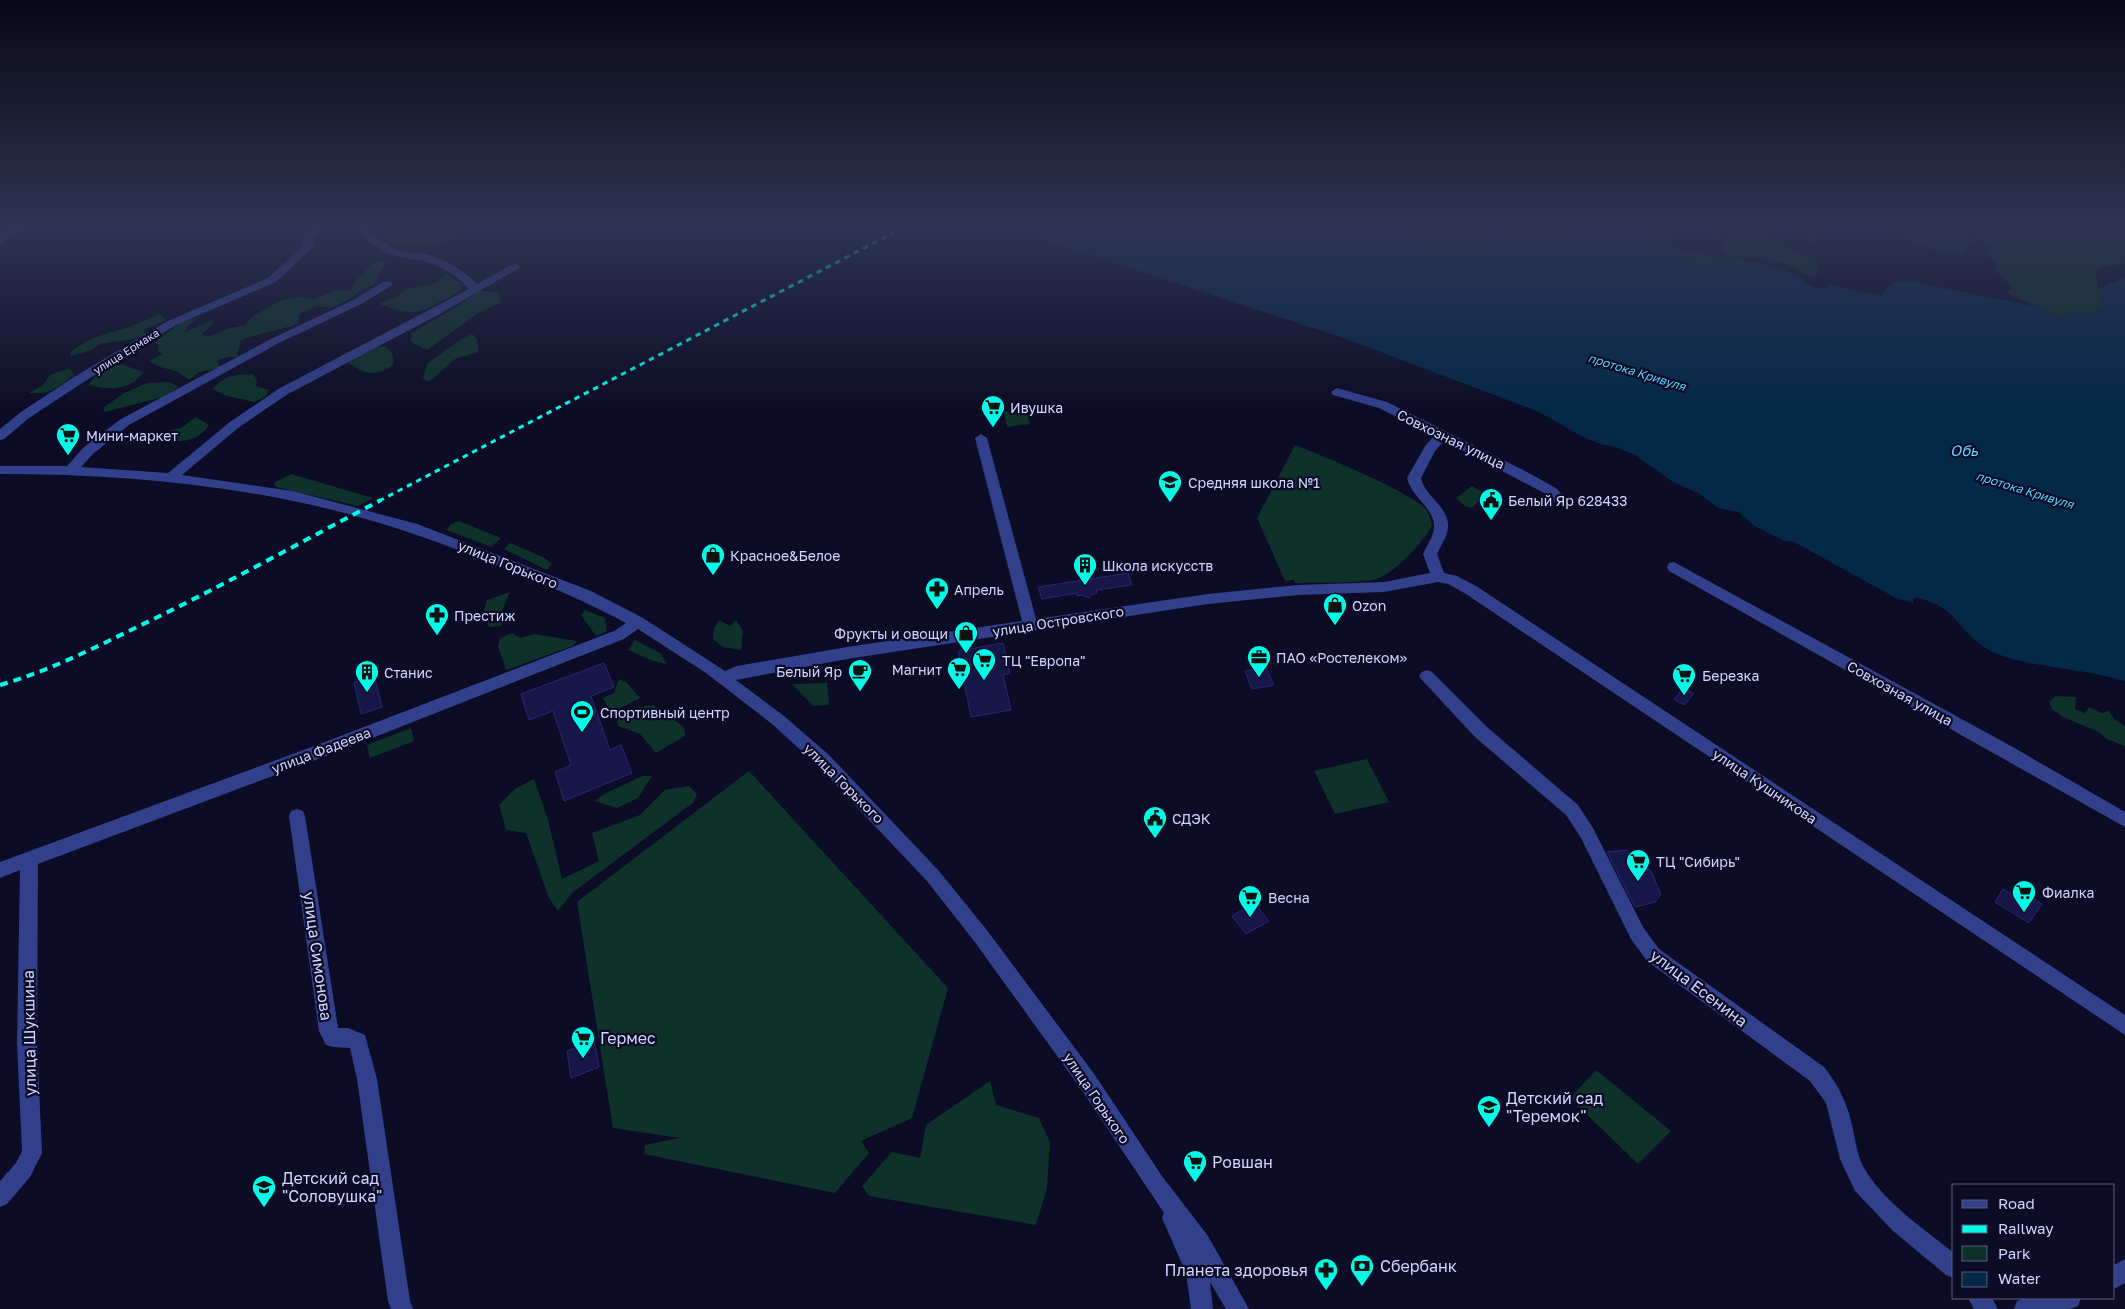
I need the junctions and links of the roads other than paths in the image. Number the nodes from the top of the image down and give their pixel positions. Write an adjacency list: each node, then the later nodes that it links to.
1 (260, 286): 7 (street, улица Ермака)
2 (384, 286): 10 (street)
3 (479, 286): 4 (street)
4 (475, 288): 11 (street)
5 (1337, 392): 6 (street, Совхозная улица)
6 (1442, 435): 12 (street, Совхозная улица); 14 (street)
7 (0, 436)
8 (981, 438): 17 (street)
9 (0, 470): 10 (street, улица Горького)
10 (70, 470): 11 (street, улица Горького)
11 (171, 478): 16 (street, улица Горького)
12 (1559, 499)
13 (1674, 567): 21 (street, Совхозная улица)
14 (1438, 577): 15 (street, улица Кушникова); 24 (street, улица Кушникова)
15 (1396, 585): 17 (street, улица Островского)
16 (638, 622): 19 (street, улица Горького); 22 (street, улица Фадеева)
17 (1030, 625): 19 (street, улица Островского)
18 (1427, 676): 27 (street, улица Есенина)
19 (724, 679): 25 (street, улица Горького)
20 (297, 816): 30 (street, улица Симонова)
21 (2125, 820)
22 (29, 859): 23 (street, улица Фадеева); 26 (street, улица Шукшина)
23 (0, 870)
24 (2125, 1026)
25 (1155, 1183): 31 (street, улица Горького); 32 (street, улица Горького)
26 (0, 1197)
27 (1952, 1265)
28 (2067, 1299): 29 (street)
29 (2039, 1308)
30 (402, 1309)
31 (1202, 1309)
32 (1238, 1309)

